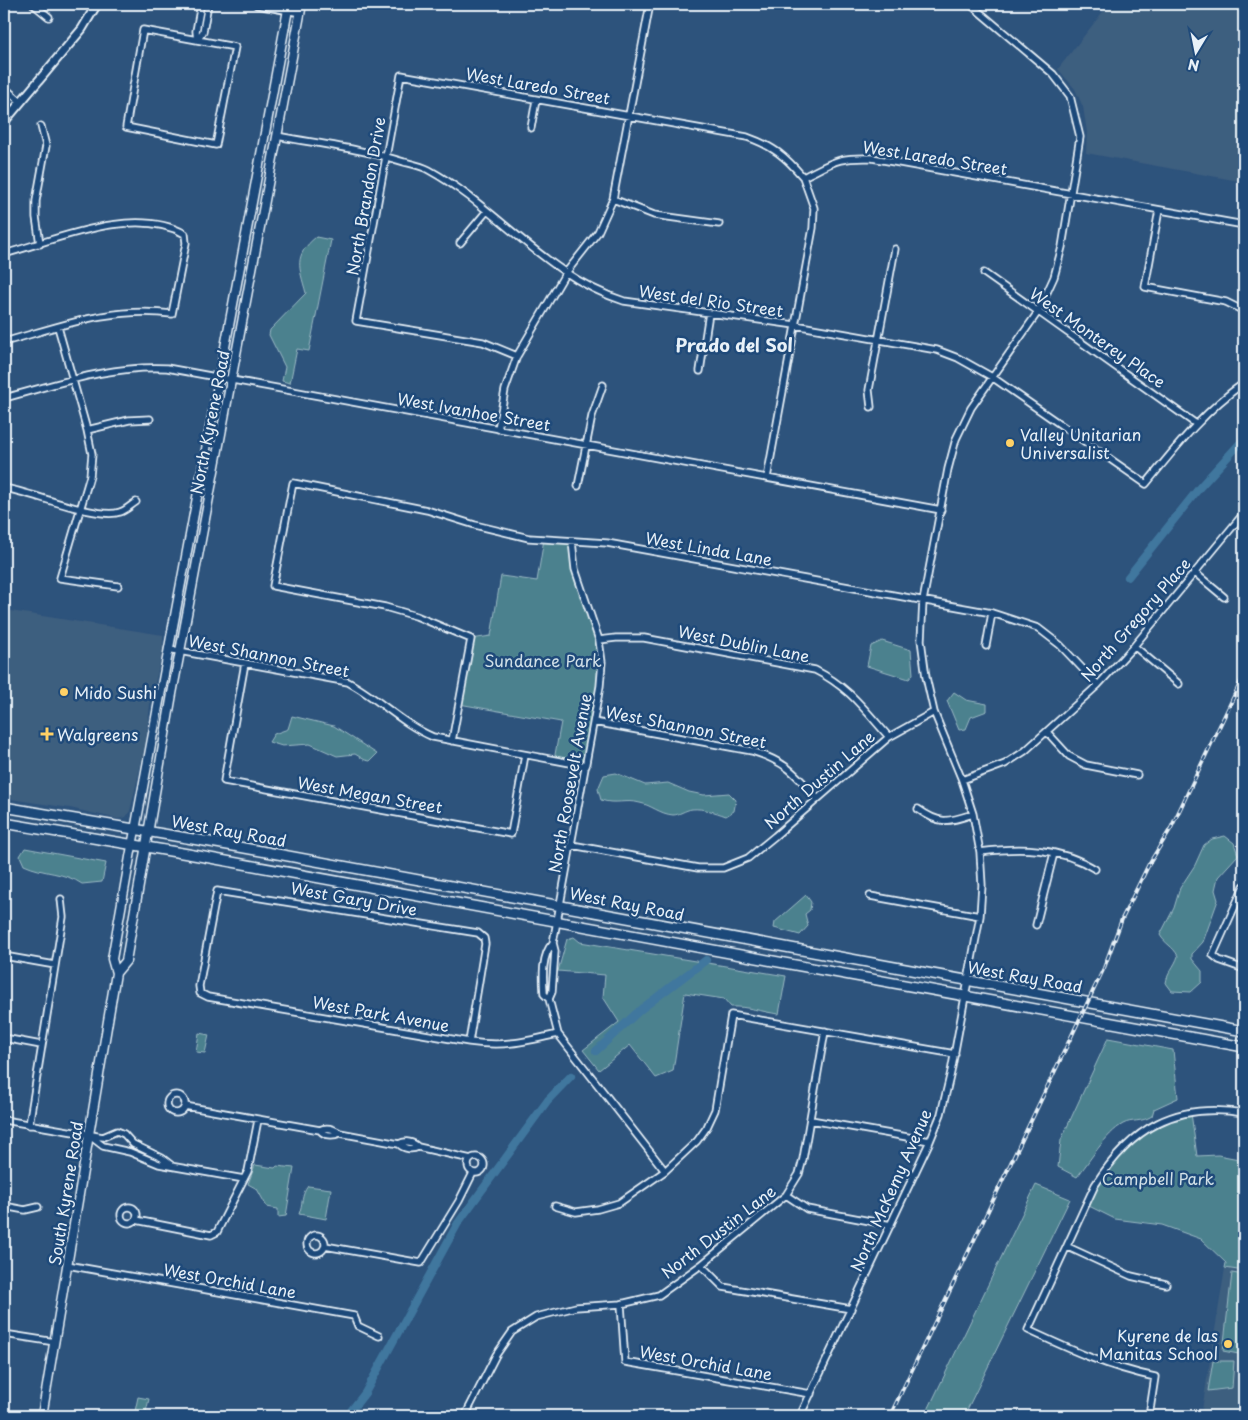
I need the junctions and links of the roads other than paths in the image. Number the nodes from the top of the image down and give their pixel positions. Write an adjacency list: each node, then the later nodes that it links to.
1 (33, 4): 10 (street)
2 (97, 4): 15 (street)
3 (201, 4): 11 (street)
4 (208, 4): 11 (street)
5 (256, 4): 8 (street)
6 (650, 4): 16 (street)
7 (970, 4): 23 (street, North McKemy Avenue)
8 (289, 7): 9 (street); 44 (main road, North Kyrene Road)
9 (301, 8): 20 (main road, North Kyrene Road)
10 (49, 17)
11 (197, 40): 11 (street)
12 (401, 75): 14 (street, West Laredo Street); 21 (street, North Brandon Drive)
13 (4, 87): 15 (street)
14 (536, 100): 16 (street, West Laredo Street); 19 (street)
15 (21, 102): 17 (street)
16 (630, 115): 22 (street, West Laredo Street); 24 (street)
17 (4, 122)
18 (41, 126): 30 (street)
19 (530, 128)
20 (277, 136): 21 (street, West del Rio Street); 46 (main road, North Kyrene Road)
21 (386, 156): 26 (street, West del Rio Street); 42 (street, North Brandon Drive)
22 (803, 177): 23 (street, West Laredo Street); 38 (street)
23 (1070, 195): 25 (street, West Laredo Street); 36 (street, North McKemy Avenue)
24 (613, 199): 27 (street); 34 (street)
25 (1159, 210): 28 (street, West Laredo Street); 35 (street)
26 (486, 212): 29 (street); 34 (street, West del Rio Street)
27 (719, 224)
28 (1244, 226)
29 (460, 243)
30 (40, 244): 32 (street); 39 (street)
31 (895, 250): 40 (street)
32 (4, 254)
33 (984, 273): 36 (street, West Monterey Place)
34 (565, 274): 37 (street, West del Rio Street); 42 (street)
35 (1244, 311)
36 (1038, 312): 45 (street, North McKemy Avenue); 53 (street, West Monterey Place)
37 (709, 313): 38 (street, West del Rio Street); 43 (street)
38 (795, 325): 40 (street, West del Rio Street); 57 (street)
39 (58, 327): 41 (street); 47 (street)
40 (878, 340): 45 (street, West del Rio Street); 51 (street)
41 (4, 342)
42 (517, 356): 54 (street)
43 (700, 371)
44 (219, 377): 46 (street, West Ivanhoe Street); 47 (street, West Ivanhoe Street); 73 (main road, North Kyrene Road)
45 (992, 377): 53 (street, West del Rio Street); 62 (street, North McKemy Avenue)
46 (231, 379): 54 (street, West Ivanhoe Street); 74 (main road, North Kyrene Road)
47 (73, 380): 50 (street, West Ivanhoe Street); 55 (street)
48 (1244, 383): 53 (street)
49 (603, 385): 56 (street)
50 (4, 398)
51 (871, 407)
52 (150, 419): 55 (street)
53 (1196, 424)
54 (498, 429): 56 (street, West Ivanhoe Street)
55 (87, 430): 61 (street)
56 (586, 445): 57 (street, West Ivanhoe Street); 58 (street)
57 (767, 478): 62 (street, West Ivanhoe Street)
58 (578, 486)
59 (4, 488): 61 (street)
60 (136, 502): 61 (street)
61 (81, 508): 66 (street)
62 (941, 510): 68 (street, North McKemy Avenue)
63 (1244, 513): 65 (street, North Gregory Place)
64 (572, 541): 68 (street, West Linda Lane); 70 (street, North Roosevelt Avenue); 82 (street, West Linda Lane)
65 (1194, 572): 67 (street); 72 (street, North Gregory Place)
66 (118, 586)
67 (1224, 597)
68 (923, 601): 69 (street, West Linda Lane); 78 (street, North McKemy Avenue)
69 (992, 613): 71 (street); 77 (street, West Linda Lane)
70 (599, 640): 79 (street, North Roosevelt Avenue); 81 (street, West Dublin Lane)
71 (986, 646)
72 (1134, 646): 76 (street); 77 (street, North Gregory Place)
73 (168, 648): 74 (street, West Shannon Street); 92 (main road, North Kyrene Road)
74 (180, 651): 75 (street, West Shannon Street); 93 (main road, North Kyrene Road)
75 (245, 663): 82 (street, West Shannon Street); 83 (street, West Megan Street)
76 (1179, 684)
77 (1098, 685): 80 (street, North Gregory Place)
78 (934, 712): 81 (street, North Dustin Lane); 86 (street, North McKemy Avenue)
79 (594, 722): 84 (street, North Roosevelt Avenue); 87 (street, West Shannon Street)
80 (1047, 732): 85 (street); 86 (street, North Gregory Place)
81 (889, 737): 87 (street, North Dustin Lane)
82 (452, 741): 83 (street, West Shannon Street)
83 (525, 755): 84 (street, West Shannon Street)
84 (586, 766): 95 (street, North Roosevelt Avenue)
85 (1137, 775)
86 (962, 780): 90 (street, North McKemy Avenue)
87 (817, 798): 95 (street, North Dustin Lane)
88 (4, 807): 92 (main road, West Ray Road)
89 (918, 809): 90 (street)
90 (973, 814): 97 (street, North McKemy Avenue)
91 (4, 823): 94 (main road, West Ray Road)
92 (135, 829): 93 (main road, West Ray Road); 94 (main road, South Kyrene Road)
93 (147, 831): 96 (main road, North Kyrene Road); 103 (main road, West Ray Road)
94 (132, 844): 96 (main road, West Ray Road); 110 (main road, South Kyrene Road)
95 (572, 845): 103 (street, North Roosevelt Avenue)
96 (144, 846): 105 (main road, West Ray Road); 110 (main road, South Kyrene Road)
97 (980, 852): 98 (street); 104 (street, North McKemy Avenue)
98 (1054, 852): 99 (street); 106 (street)
99 (1095, 869)
100 (1244, 886): 109 (street)
101 (870, 896): 104 (street)
102 (61, 899): 108 (street)
103 (560, 906): 105 (street, North Roosevelt Avenue); 111 (main road, West Ray Road)
104 (980, 916): 111 (street, North McKemy Avenue)
105 (557, 921): 113 (main road, West Ray Road); 116 (street, North Roosevelt Avenue)
106 (1036, 925)
107 (4, 956): 108 (street)
108 (55, 964): 119 (street)
109 (1244, 969)
110 (116, 974): 128 (main road, South Kyrene Road)
111 (968, 981): 113 (street, North McKemy Avenue); 115 (main road, West Ray Road)
112 (200, 993): 118 (street, West Park Avenue); 118 (street, West Gary Drive)
113 (965, 996): 120 (main road, West Ray Road); 121 (street, North McKemy Avenue)
114 (825, 1031): 121 (street); 126 (street, North Dustin Lane); 132 (street)
115 (1244, 1031)
116 (558, 1034): 118 (street, West Park Avenue); 132 (street, North Roosevelt Avenue)
117 (4, 1038): 119 (street)
118 (469, 1042)
119 (41, 1045): 127 (street)
120 (1244, 1047)
121 (955, 1054): 129 (street, North McKemy Avenue)
122 (185, 1106): 125 (street)
123 (1244, 1113): 142 (street)
124 (4, 1120): 127 (street)
125 (258, 1120): 130 (street); 134 (street)
126 (810, 1120): 129 (street); 135 (street, North Dustin Lane)
127 (29, 1124): 128 (street)
128 (88, 1135): 131 (street); 131 (street); 144 (main road, South Kyrene Road)
129 (930, 1141): 140 (street, North McKemy Avenue)
130 (471, 1159): 133 (street); 133 (street)
131 (171, 1165): 134 (street)
132 (665, 1172): 137 (street)
133 (474, 1173): 141 (street)
134 (244, 1179): 139 (street)
135 (786, 1196): 140 (street); 143 (street, North Dustin Lane)
136 (4, 1206): 138 (street)
137 (555, 1206)
138 (38, 1207)
139 (136, 1220)
140 (891, 1225): 147 (street, North McKemy Avenue)
141 (325, 1246)
142 (1068, 1247): 145 (street); 155 (street)
143 (701, 1265): 146 (street, North Dustin Lane); 147 (street)
144 (67, 1266): 149 (street, West Orchid Lane); 150 (main road, South Kyrene Road)
145 (1166, 1284)
146 (621, 1304): 151 (street, West Orchid Lane); 153 (street, North Dustin Lane)
147 (851, 1309): 151 (street, North McKemy Avenue)
148 (4, 1334): 150 (street)
149 (379, 1336)
150 (54, 1342): 152 (main road, South Kyrene Road)
151 (811, 1394): 154 (street, North McKemy Avenue)
152 (42, 1416)
153 (465, 1416)
154 (800, 1416)
155 (1149, 1416)

